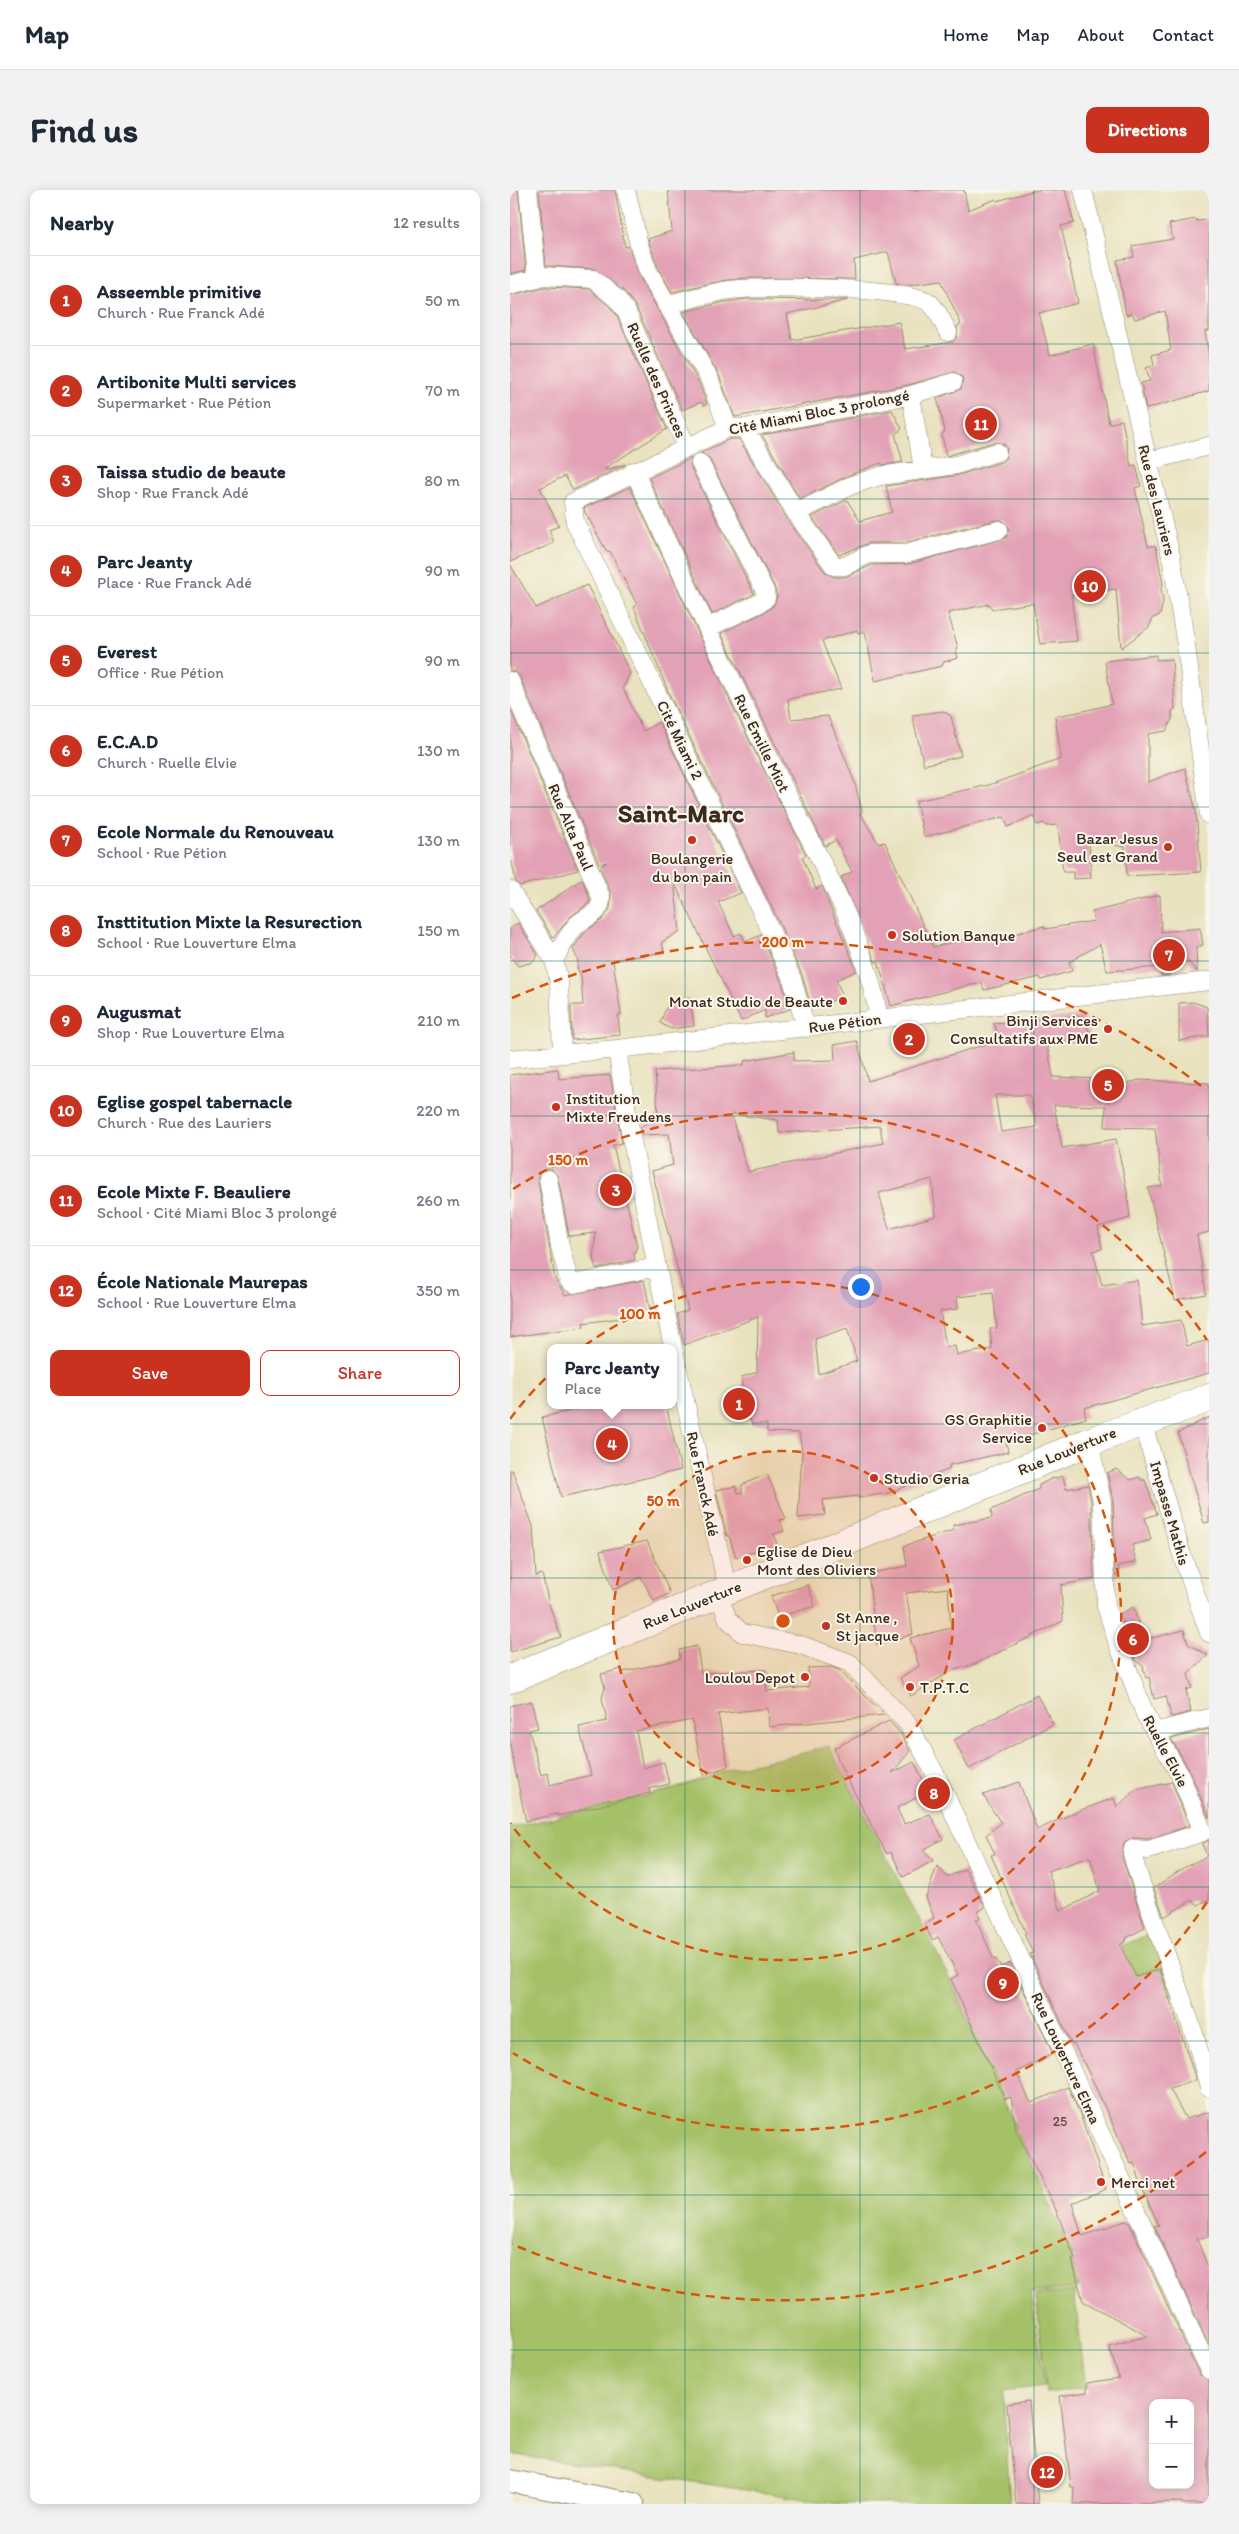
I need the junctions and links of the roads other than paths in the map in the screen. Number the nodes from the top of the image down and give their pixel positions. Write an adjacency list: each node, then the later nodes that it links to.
1 (528, 190): 4 (street)
2 (626, 190): 6 (street)
3 (1083, 190): 14 (street, Rue des Lauriers)
4 (538, 277): 5 (street, Ruelle des Princes); 12 (street, Ruelle des Princes)
5 (510, 285)
6 (666, 305): 7 (street); 10 (street)
7 (948, 332)
8 (953, 382): 9 (street, Cité Miami Bloc 3 prolongé)
9 (911, 395): 10 (street, Cité Miami Bloc 3 prolongé); 16 (street)
10 (737, 428): 12 (street, Cité Miami Bloc 3 prolongé); 19 (street)
11 (1209, 446): 14 (street)
12 (686, 448): 17 (street, Ruelle des Princes)
13 (997, 452): 16 (street)
14 (1148, 461): 23 (street, Rue des Lauriers)
15 (700, 463): 21 (street)
16 (923, 470): 19 (street)
17 (634, 471): 18 (street, Ruelle des Princes); 21 (street, Rue Emille Miot)
18 (573, 510): 28 (street, Cité Miami 2)
19 (796, 513): 20 (street)
20 (999, 530)
21 (707, 628): 27 (street, Rue Emille Miot)
22 (510, 681): 25 (street, Rue Alta Paul)
23 (1209, 815)
24 (510, 890): 25 (street)
25 (554, 960): 30 (street)
26 (1209, 981): 27 (street, Rue Pétion)
27 (879, 1019): 28 (street, Rue Pétion)
28 (806, 1028): 29 (street, Rue Pétion)
29 (617, 1049): 30 (street, Rue Pétion); 33 (street, Rue Franck Adé)
30 (562, 1053): 31 (street, Rue Pétion)
31 (510, 1058)
32 (548, 1179): 33 (street)
33 (656, 1267): 34 (street, Rue Franck Adé)
34 (672, 1344)
35 (677, 1367): 39 (street, Rue Franck Adé)
36 (1209, 1398): 37 (main road, Rue Louverture)
37 (1142, 1421): 38 (main road, Rue Louverture); 40 (street, Impasse Mathis)
38 (1089, 1442): 39 (main road, Rue Louverture); 43 (street, Ruelle Elvie)
39 (722, 1580): 41 (main road, Rue Louverture); 45 (street, Rue Louverture Elma)
40 (1209, 1632)
41 (510, 1679)
42 (1209, 1718): 43 (street)
43 (1155, 1732): 44 (street, Ruelle Elvie)
44 (1209, 2088)
45 (1209, 2370)
46 (510, 2480): 47 (street)
47 (575, 2498): 48 (street)
48 (633, 2504)

